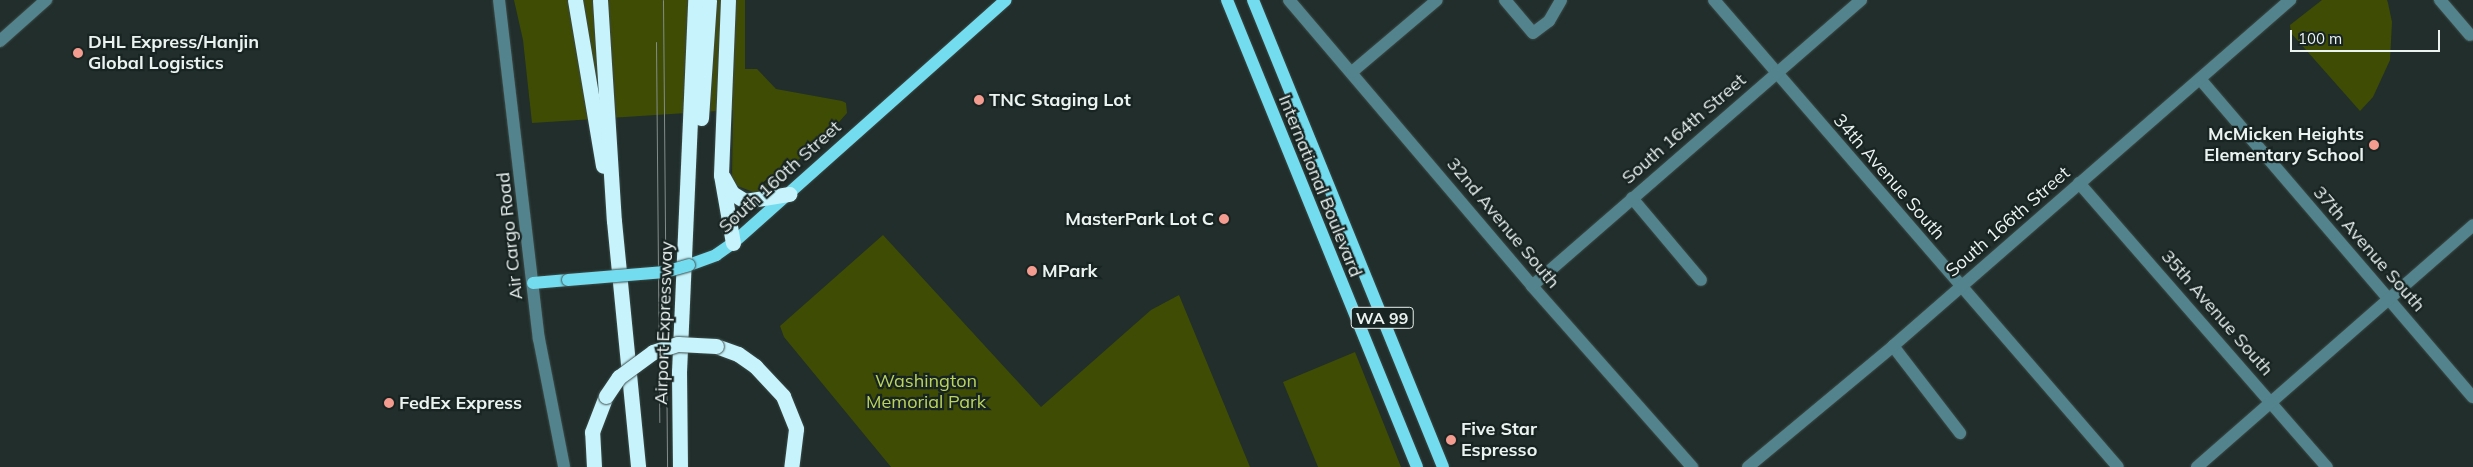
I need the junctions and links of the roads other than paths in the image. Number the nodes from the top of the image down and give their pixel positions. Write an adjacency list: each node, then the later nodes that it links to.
1 (46, 0): 20 (street)
2 (498, 0): 33 (street, Air Cargo Road)
3 (574, 0): 29 (highway)
4 (600, 0): 29 (highway)
5 (695, 0): 25 (highway)
6 (709, 0): 25 (highway)
7 (728, 0): 24 (highway)
8 (1006, 0): 27 (main road, South 160th Street)
9 (1227, 0): 46 (main road, International Boulevard / WA 99)
10 (1253, 0): 47 (main road, International Boulevard / WA 99)
11 (1289, 0): 21 (street, 32nd Avenue South)
12 (1436, 0): 21 (street)
13 (1505, 0): 14 (street)
14 (1561, 0)
15 (1714, 0): 22 (street, 34th Avenue South)
16 (1861, 0): 22 (street, South 164th Street)
17 (2290, 0): 23 (street, South 166th Street)
18 (2440, 0): 19 (street)
19 (2470, 34)
20 (0, 41)
21 (1352, 72): 34 (street, 32nd Avenue South)
22 (1776, 72): 28 (street, South 164th Street); 35 (street, 34th Avenue South)
23 (2200, 79): 26 (street, South 166th Street); 36 (street, 37th Avenue South)
24 (721, 175): 27 (highway); 31 (highway)
25 (690, 180): 44 (highway, Airport Expressway)
26 (2080, 183): 35 (street, South 166th Street); 39 (street, 35th Avenue South)
27 (788, 194): 31 (main road, South 160th Street)
28 (1632, 198): 32 (street); 34 (street, South 164th Street)
29 (614, 221): 43 (highway, Airport Expressway)
30 (2473, 225): 36 (street)
31 (734, 243): 33 (main road, South 160th Street, bridge)
32 (1701, 280)
33 (533, 283): 41 (street, Air Cargo Road)
34 (1532, 286): 48 (street, 32nd Avenue South)
35 (1961, 286): 37 (street, South 166th Street); 50 (street, 34th Avenue South)
36 (2388, 298): 38 (street, 37th Avenue South); 39 (street)
37 (1893, 346): 40 (street); 49 (street, South 166th Street)
38 (2473, 397)
39 (2272, 402): 51 (street); 52 (street, 35th Avenue South)
40 (1960, 433)
41 (564, 467)
42 (594, 467): 45 (highway, bridge)
43 (638, 467)
44 (680, 467)
45 (791, 467)
46 (1417, 467)
47 (1443, 467)
48 (1692, 467)
49 (1748, 467)
50 (2118, 467)
51 (2197, 467)
52 (2328, 467)

